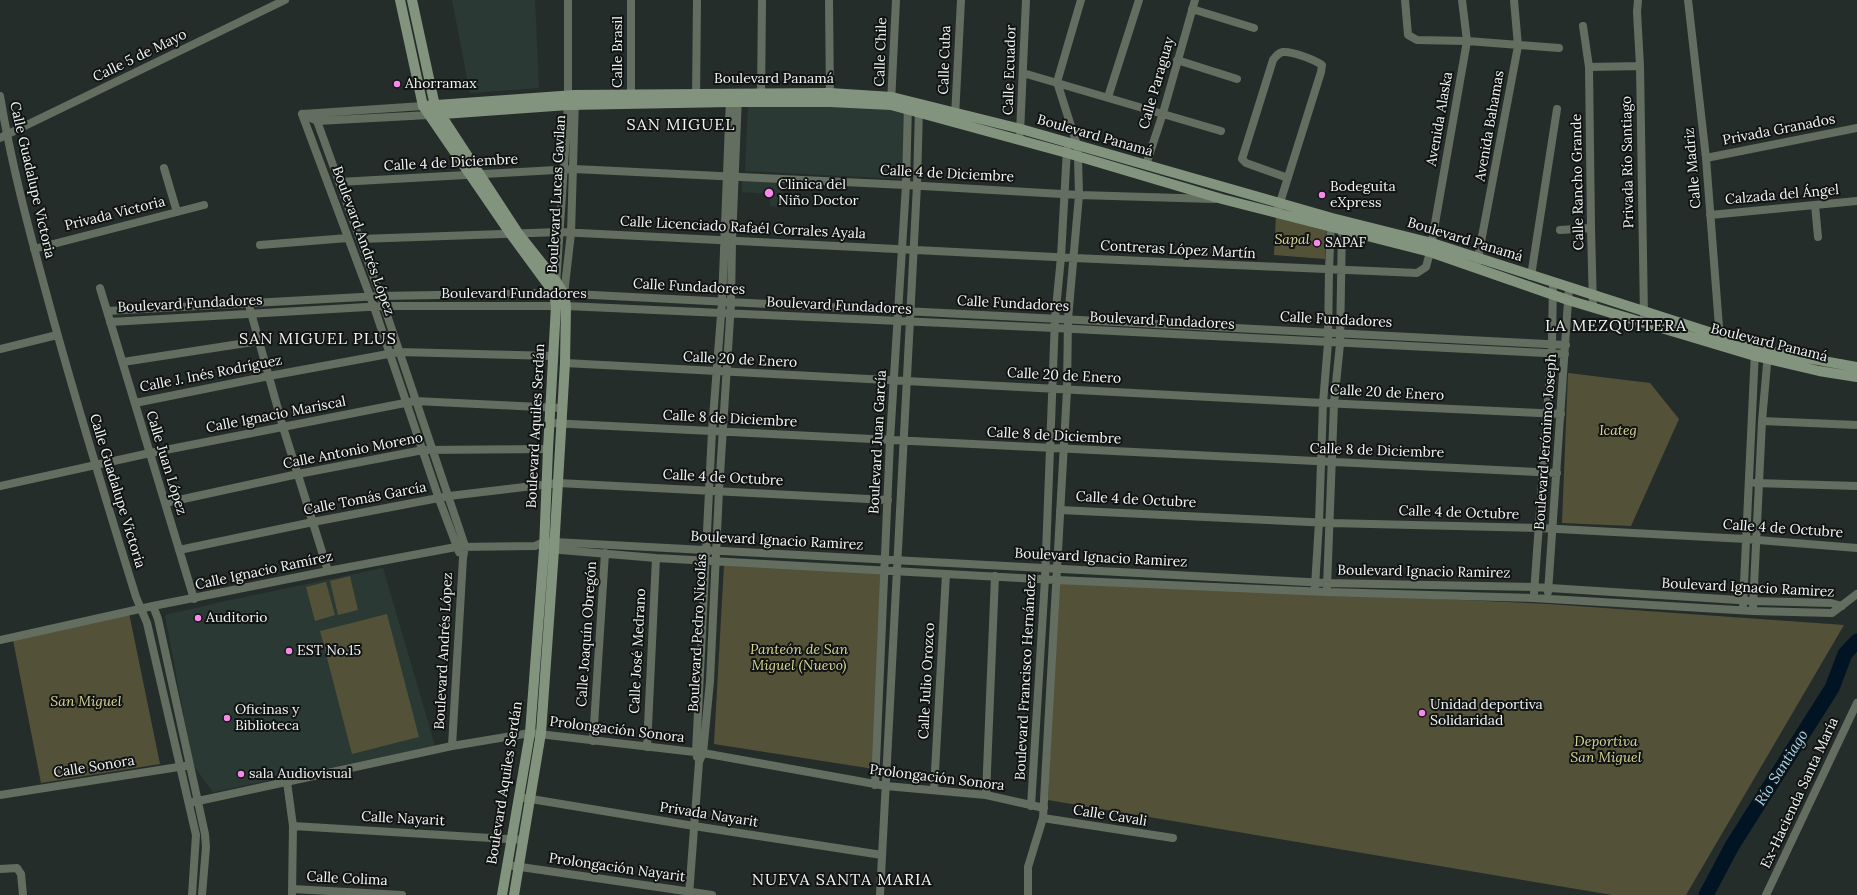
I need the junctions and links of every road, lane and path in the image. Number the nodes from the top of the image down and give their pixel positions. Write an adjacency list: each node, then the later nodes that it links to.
1 (285, 0): 55 (street, Calle 5 de Mayo)
2 (400, 0): 42 (street, Boulevard Aquiles Serdán)
3 (412, 0): 46 (street, Boulevard Aquiles Serdán)
4 (568, 0): 32 (street, Boulevard Lucas Gavilan)
5 (631, 0): 39 (street, Calle Brasil)
6 (697, 0): 37 (street)
7 (762, 0): 35 (street)
8 (829, 0): 38 (street)
9 (896, 0): 40 (street, Calle Chile)
10 (961, 0): 50 (street, Calle Cuba)
11 (1026, 0): 29 (street, Calle Ecuador)
12 (1081, 0): 31 (street)
13 (1139, 0): 36 (street)
14 (1195, 0): 20 (street, Calle Paraguay)
15 (1405, 0): 23 (street)
16 (1462, 0): 23 (street, Avenida Alaska)
17 (1514, 0): 24 (street, Avenida Bahamas)
18 (1638, 0): 27 (street, Privada Río Santiago)
19 (1688, 0): 60 (street, Calle Madriz)
20 (1192, 9): 22 (street); 26 (street, Calle Paraguay)
21 (1583, 26): 28 (street, Calle Rancho Grande)
22 (1254, 28)
23 (1467, 41): 24 (street); 93 (street, Avenida Alaska)
24 (1518, 46): 25 (street); 98 (street, Avenida Bahamas)
25 (1559, 48)
26 (1177, 60): 30 (street); 48 (street, Calle Paraguay)
27 (1640, 66): 28 (street); 123 (street, Privada Río Santiago)
28 (1589, 67): 83 (street, Calle Rancho Grande)
29 (1023, 72): 31 (street); 53 (street, Calle Ecuador)
30 (1237, 79)
31 (1057, 82): 36 (street); 57 (street)
32 (572, 95): 39 (street, Boulevard Panamá); 41 (street, Boulevard Lucas Gavilan); 46 (street, Boulevard Panamá)
33 (0, 96): 55 (street, Calle Guadalupe Victoria)
34 (734, 97): 35 (street, Boulevard Panamá); 37 (street, Boulevard Panamá); 66 (street)
35 (761, 97): 38 (street, Boulevard Panamá)
36 (1108, 97): 48 (street)
37 (696, 98): 39 (street, Boulevard Panamá)
38 (830, 98): 40 (street, Boulevard Panamá)
39 (631, 99): 41 (street, Boulevard Panamá)
40 (891, 101): 43 (street, Boulevard Panamá)
41 (572, 105): 46 (street, Boulevard Panamá); 63 (street, Boulevard Lucas Gavilan); 64 (street, Boulevard Lucas Gavilan)
42 (423, 106): 46 (street, Boulevard Panamá); 47 (street, Boulevard Panamá); 49 (street, Boulevard Aquiles Serdán)
43 (908, 106): 44 (street, Boulevard Panamá); 69 (street, Boulevard Juan García)
44 (919, 108): 50 (street, Boulevard Panamá); 70 (street, Boulevard Juan García)
45 (1556, 109): 103 (street)
46 (438, 110): 49 (street, Boulevard Panamá); 65 (street, Boulevard Aquiles Serdán)
47 (302, 114): 51 (street); 89 (street, Boulevard Andrés López)
48 (1163, 114): 54 (street); 61 (street, Calle Paraguay)
49 (429, 115): 51 (street, Boulevard Panamá); 65 (street, Boulevard Aquiles Serdán)
50 (955, 117): 53 (street, Boulevard Panamá); 56 (street, Boulevard Panamá)
51 (317, 121): 68 (street, Boulevard Andrés López)
52 (1857, 128): 60 (street, Privada Granados)
53 (1021, 129): 56 (street, Calle Ecuador); 57 (street, Boulevard Panamá)
54 (1221, 131)
55 (3, 137): 94 (street, Calle Guadalupe Victoria)
56 (1020, 140): 58 (street, Boulevard Panamá)
57 (1072, 143): 58 (street, Boulevard Francisco Hernández); 59 (street, Boulevard Francisco Hernández); 61 (street, Boulevard Panamá)
58 (1067, 153): 59 (street, Boulevard Panamá); 71 (street, Boulevard Francisco Hernández)
59 (1078, 157): 72 (street, Boulevard Francisco Hernández); 73 (street, Boulevard Panamá)
60 (1706, 158): 80 (street, Calle Madriz)
61 (1146, 165): 75 (street, Boulevard Panamá)
62 (164, 168): 78 (street)
63 (574, 169): 64 (street, Calle 4 de Diciembre); 66 (street, Calle 4 de Diciembre); 87 (street, Boulevard Lucas Gavilan)
64 (564, 170): 65 (street, Calle 4 de Diciembre); 85 (street, Boulevard Lucas Gavilan)
65 (476, 175): 68 (street, Calle 4 de Diciembre); 86 (street, Boulevard Aquiles Serdán)
66 (730, 176): 69 (street, Calle 4 de Diciembre); 91 (street)
67 (1288, 178): 67 (street); 75 (street)
68 (339, 182): 90 (street, Boulevard Andrés López)
69 (906, 184): 70 (street, Calle 4 de Diciembre); 95 (street, Boulevard Juan García)
70 (917, 186): 71 (street, Calle 4 de Diciembre); 96 (street, Boulevard Juan García)
71 (1065, 194): 72 (street, Calle 4 de Diciembre); 97 (street, Boulevard Francisco Hernández)
72 (1079, 195): 73 (street, Calle 4 de Diciembre); 99 (street, Boulevard Francisco Hernández)
73 (1222, 199): 79 (street, Boulevard Panamá)
74 (1857, 201): 77 (street, Calzada del Ángel)
75 (1279, 202): 79 (street); 81 (street, Boulevard Panamá)
76 (204, 205): 78 (street, Privada Victoria)
77 (1815, 205): 80 (street, Calzada del Ángel); 88 (street)
78 (177, 212): 94 (street, Privada Victoria)
79 (1276, 213): 81 (street, Boulevard Panamá)
80 (1710, 215): 139 (street, Calle Madriz)
81 (1331, 222): 82 (street, Boulevard Panamá); 101 (street)
82 (1342, 225): 93 (street, Boulevard Panamá); 102 (street)
83 (1591, 228): 84 (street); 112 (street, Calle Rancho Grande)
84 (1560, 230)
85 (560, 232): 86 (street); 87 (street, Calle Licenciado Rafaél Corrales Ayala); 104 (street, Boulevard Lucas Gavilan)
86 (514, 233): 90 (street); 104 (street, Boulevard Aquiles Serdán); 108 (street, Boulevard Aquiles Serdán)
87 (571, 233): 91 (street, Calle Licenciado Rafaél Corrales Ayala); 108 (street, Boulevard Lucas Gavilan)
88 (1818, 237)
89 (348, 238): 92 (street); 110 (street, Boulevard Andrés López)
90 (360, 239): 111 (street, Boulevard Andrés López)
91 (728, 240): 95 (street, Calle Licenciado Rafaél Corrales Ayala); 114 (street, Boulevard Pedro Nicolás); 116 (street, Boulevard Pedro Nicolás)
92 (260, 245)
93 (1431, 248): 98 (street, Boulevard Panamá); 100 (street, Boulevard Panamá); 102 (street, Contreras López Martín)
94 (34, 249): 138 (street, Calle Guadalupe Victoria)
95 (902, 249): 96 (street, Calle Licenciado Rafaél Corrales Ayala); 122 (street, Boulevard Juan García)
96 (913, 250): 97 (street, Contreras López Martín); 124 (street, Boulevard Juan García)
97 (1061, 257): 99 (street, Contreras López Martín); 128 (street, Boulevard Francisco Hernández)
98 (1479, 257): 100 (street, Avenida Bahamas); 103 (street, Boulevard Panamá)
99 (1074, 258): 101 (street, Contreras López Martín); 129 (street, Boulevard Francisco Hernández)
100 (1476, 268): 109 (street, Boulevard Panamá)
101 (1329, 270): 102 (street, Contreras López Martín); 136 (street)
102 (1340, 270): 137 (street)
103 (1531, 276): 105 (street, Boulevard Panamá)
104 (556, 281): 108 (street, Boulevard Aquiles Serdán)
105 (1553, 282): 106 (street, Boulevard Panamá); 109 (street, Boulevard Jerónimo Joseph)
106 (1569, 287): 112 (street, Boulevard Panamá); 113 (street, Boulevard Jerónimo Joseph)
107 (100, 288): 121 (street, Calle Juan López)
108 (559, 294): 111 (street, Boulevard Fundadores); 114 (street, Calle Fundadores); 118 (street, Boulevard Aquiles Serdán)
109 (1553, 295): 113 (street, Boulevard Panamá); 143 (street, Boulevard Jerónimo Joseph)
110 (370, 296): 111 (street, Boulevard Fundadores); 115 (street, Boulevard Fundadores); 119 (street, Boulevard Andrés López)
111 (380, 296): 117 (street, Boulevard Andrés López)
112 (1594, 296): 120 (street, Calle Rancho Grande); 123 (street, Boulevard Panamá)
113 (1568, 300): 120 (street, Boulevard Panamá); 144 (street, Boulevard Jerónimo Joseph)
114 (722, 302): 116 (street, Calle Fundadores); 125 (street, Boulevard Pedro Nicolás)
115 (248, 303): 121 (street, Boulevard Fundadores); 127 (street)
116 (731, 303): 122 (street, Calle Fundadores); 126 (street, Boulevard Pedro Nicolás)
117 (384, 306): 118 (street, Boulevard Fundadores); 119 (street, Boulevard Fundadores); 148 (street, Boulevard Andrés López)
118 (561, 306): 125 (street, Boulevard Fundadores); 153 (street, Boulevard Aquiles Serdán); 155 (street, Boulevard Aquiles Serdán)
119 (374, 307): 127 (street, Boulevard Fundadores); 149 (street, Boulevard Andrés López)
120 (1593, 308): 133 (street, Boulevard Panamá)
121 (107, 311): 130 (street, Calle Juan López)
122 (898, 311): 124 (street, Calle Fundadores); 131 (street, Boulevard Juan García)
123 (1644, 311): 133 (street, Privada Río Santiago); 139 (street, Boulevard Panamá)
124 (910, 312): 128 (street, Calle Fundadores); 132 (street, Boulevard Juan García)
125 (720, 313): 126 (street, Boulevard Fundadores); 157 (street, Boulevard Pedro Nicolás)
126 (730, 313): 131 (street, Boulevard Fundadores); 158 (street, Boulevard Pedro Nicolás)
127 (251, 314): 130 (street, Boulevard Fundadores); 140 (street)
128 (1055, 319): 129 (street, Calle Fundadores); 134 (street, Boulevard Francisco Hernández)
129 (1068, 320): 135 (street, Boulevard Francisco Hernández); 136 (street, Calle Fundadores)
130 (110, 322): 154 (street, Calle Juan López)
131 (897, 322): 132 (street, Boulevard Fundadores); 161 (street, Boulevard Juan García)
132 (909, 322): 134 (street, Boulevard Fundadores); 162 (street, Boulevard Juan García)
133 (1644, 323): 145 (street, Boulevard Panamá)
134 (1055, 328): 135 (street, Boulevard Fundadores); 163 (street, Boulevard Francisco Hernández)
135 (1067, 329): 141 (street, Boulevard Fundadores); 164 (street, Boulevard Francisco Hernández)
136 (1328, 333): 137 (street, Calle Fundadores); 141 (street)
137 (1340, 334): 142 (street); 143 (street, Calle Fundadores)
138 (57, 335): 146 (street); 190 (street, Calle Guadalupe Victoria)
139 (1720, 335): 145 (street, Calle Madriz); 147 (street, Boulevard Panamá)
140 (259, 341): 154 (street); 159 (street)
141 (1328, 343): 142 (street, Boulevard Fundadores); 168 (street)
142 (1340, 344): 150 (street, Boulevard Fundadores); 169 (street)
143 (1552, 344): 144 (street, Calle Fundadores); 150 (street, Boulevard Jerónimo Joseph)
144 (1566, 345): 151 (street, Boulevard Jerónimo Joseph)
145 (1720, 346): 147 (street, Boulevard Panamá)
146 (0, 348)
147 (1755, 351): 152 (street, Boulevard Panamá); 194 (street)
148 (399, 352): 149 (street, Calle J. Inés Rodríguez); 153 (street, Calle J. Inés Rodríguez); 165 (street, Boulevard Andrés López)
149 (390, 354): 159 (street, Calle J. Inés Rodríguez); 166 (street, Boulevard Andrés López)
150 (1552, 354): 151 (street, Boulevard Fundadores); 171 (street, Boulevard Jerónimo Joseph)
151 (1565, 354): 172 (street, Boulevard Jerónimo Joseph)
152 (1767, 355): 156 (street, Boulevard Panamá); 160 (street, Boulevard Panamá); 173 (street)
153 (554, 356): 170 (street, Boulevard Aquiles Serdán)
154 (123, 362): 167 (street, Calle Juan López)
155 (565, 363): 157 (street, Calle 20 de Enero); 170 (street, Boulevard Aquiles Serdán)
156 (1857, 367)
157 (716, 372): 158 (street, Calle 20 de Enero); 178 (street, Boulevard Pedro Nicolás)
158 (727, 372): 161 (street, Calle 20 de Enero); 179 (street, Boulevard Pedro Nicolás)
159 (269, 376): 167 (street, Calle J. Inés Rodríguez); 177 (street)
160 (1857, 377)
161 (894, 381): 162 (street, Calle 20 de Enero); 180 (street, Boulevard Juan García)
162 (905, 381): 163 (street, Calle 20 de Enero); 181 (street, Boulevard Juan García)
163 (1052, 389): 164 (street, Calle 20 de Enero); 183 (street, Boulevard Francisco Hernández)
164 (1067, 390): 168 (street, Calle 20 de Enero); 184 (street, Boulevard Francisco Hernández)
165 (415, 400): 166 (street, Calle Ignacio Mariscal); 170 (street, Calle Ignacio Mariscal); 186 (street, Boulevard Andrés López)
166 (406, 402): 177 (street, Calle Ignacio Mariscal); 185 (street, Boulevard Andrés López)
167 (135, 403): 187 (street, Calle Juan López)
168 (1323, 403): 169 (street, Calle 20 de Enero); 188 (street)
169 (1334, 403): 171 (street, Calle 20 de Enero); 189 (street)
170 (556, 407): 174 (street, Boulevard Aquiles Serdán); 175 (street, Boulevard Aquiles Serdán)
171 (1547, 414): 172 (street, Calle 20 de Enero); 191 (street, Boulevard Jerónimo Joseph)
172 (1561, 414): 192 (street, Boulevard Jerónimo Joseph)
173 (1762, 421): 176 (street); 195 (street)
174 (550, 423): 175 (street, Calle 8 de Diciembre); 182 (street, Boulevard Aquiles Serdán)
175 (560, 424): 178 (street, Calle 8 de Diciembre); 196 (street, Boulevard Aquiles Serdán)
176 (1857, 425)
177 (283, 427): 187 (street, Calle Ignacio Mariscal); 193 (street)
178 (712, 431): 179 (street, Calle 8 de Diciembre); 199 (street, Boulevard Pedro Nicolás)
179 (723, 432): 180 (street, Calle 8 de Diciembre); 200 (street, Boulevard Pedro Nicolás)
180 (890, 440): 181 (street, Calle 8 de Diciembre); 203 (street, Boulevard Juan García)
181 (903, 442): 183 (street, Calle 8 de Diciembre); 225 (street, Boulevard Juan García)
182 (548, 449): 186 (street, Calle Antonio Moreno); 196 (street, Boulevard Aquiles Serdán)
183 (1049, 449): 184 (street, Calle 8 de Diciembre); 227 (street, Boulevard Francisco Hernández)
184 (1062, 449): 188 (street, Calle 8 de Diciembre); 205 (street, Boulevard Francisco Hernández)
185 (423, 450): 186 (street, Calle Antonio Moreno); 193 (street, Calle Antonio Moreno); 202 (street, Boulevard Andrés López)
186 (432, 450): 201 (street, Boulevard Andrés López)
187 (150, 453): 190 (street, Calle Ignacio Mariscal); 204 (street, Calle Juan López)
188 (1321, 462): 189 (street, Calle 8 de Diciembre); 207 (street)
189 (1333, 463): 191 (street, Calle 8 de Diciembre); 208 (street)
190 (95, 465): 197 (street, Calle Ignacio Mariscal); 250 (street, Calle Guadalupe Victoria)
191 (1543, 471): 192 (street, Calle 8 de Diciembre); 209 (street, Boulevard Jerónimo Joseph)
192 (1557, 472): 210 (street, Boulevard Jerónimo Joseph)
193 (298, 474): 204 (street, Calle Antonio Moreno); 206 (street)
194 (1749, 482): 195 (street); 211 (street)
195 (1760, 483): 198 (street); 212 (street)
196 (552, 484): 199 (street, Calle 4 de Octubre); 201 (street, Calle Tomás García); 214 (street, Boulevard Aquiles Serdán)
197 (0, 486)
198 (1857, 486)
199 (709, 490): 200 (street, Calle 4 de Octubre); 218 (street, Boulevard Pedro Nicolás)
200 (719, 490): 203 (street, Calle 4 de Octubre); 219 (street, Boulevard Pedro Nicolás)
201 (449, 496): 202 (street, Calle Tomás García); 213 (street, Boulevard Andrés López)
202 (439, 499): 206 (street, Calle Tomás García); 215 (street, Boulevard Andrés López)
203 (888, 500): 224 (street, Boulevard Juan García)
204 (165, 503): 217 (street, Calle Juan López)
205 (1060, 510): 207 (street, Calle 4 de Octubre); 228 (street, Boulevard Francisco Hernández)
206 (313, 522): 217 (street, Calle Tomás García); 231 (street)
207 (1320, 522): 208 (street, Calle 4 de Octubre); 236 (street)
208 (1330, 522): 209 (street, Calle 4 de Octubre); 237 (street)
209 (1539, 528): 210 (street, Calle 4 de Octubre); 238 (street, Boulevard Jerónimo Joseph)
210 (1553, 529): 211 (street, Calle 4 de Octubre); 239 (street, Boulevard Jerónimo Joseph)
211 (1746, 539): 212 (street, Calle 4 de Octubre); 246 (street)
212 (1757, 540): 216 (street, Calle 4 de Octubre); 247 (street)
213 (465, 546): 214 (street, Calle Ignacio Ramírez); 215 (street, Calle Ignacio Ramírez); 221 (street, Boulevard Andrés López)
214 (547, 546): 218 (street, Boulevard Ignacio Ramirez); 220 (street, Boulevard Ignacio Ramirez); 255 (street, Boulevard Aquiles Serdán); 256 (street, Boulevard Aquiles Serdán)
215 (456, 547): 221 (street, Boulevard Andrés López); 231 (street, Calle Ignacio Ramírez)
216 (1857, 548)
217 (179, 550): 244 (street, Calle Juan López)
218 (707, 551): 219 (street, Boulevard Ignacio Ramirez); 223 (street, Boulevard Pedro Nicolás)
219 (716, 551): 224 (street, Boulevard Ignacio Ramirez); 226 (street, Boulevard Pedro Nicolás)
220 (605, 553): 222 (street, Boulevard Ignacio Ramirez); 257 (street, Calle Joaquín Obregón)
221 (463, 558): 258 (street, Boulevard Andrés López)
222 (656, 558): 223 (street, Boulevard Ignacio Ramirez); 259 (street, Calle José Medrano)
223 (706, 560): 226 (street, Boulevard Ignacio Ramirez); 260 (street, Boulevard Pedro Nicolás)
224 (885, 560): 225 (street, Boulevard Ignacio Ramirez); 229 (street, Boulevard Juan García)
225 (896, 560): 227 (street, Boulevard Ignacio Ramirez); 230 (street, Boulevard Juan García)
226 (716, 561): 229 (street, Boulevard Ignacio Ramirez); 260 (street, Boulevard Pedro Nicolás)
227 (1045, 567): 228 (street, Boulevard Ignacio Ramirez); 234 (street, Boulevard Francisco Hernández)
228 (1057, 568): 235 (street, Boulevard Francisco Hernández); 236 (street, Boulevard Ignacio Ramirez)
229 (884, 570): 230 (street, Boulevard Ignacio Ramirez); 264 (street, Boulevard Juan García)
230 (896, 570): 232 (street, Boulevard Ignacio Ramirez); 265 (street, Boulevard Juan García)
231 (328, 571): 244 (street, Calle Ignacio Ramírez)
232 (946, 574): 233 (street, Boulevard Ignacio Ramirez); 266 (street, Calle Julio Orozco)
233 (995, 576): 234 (street, Boulevard Ignacio Ramirez); 268 (street)
234 (1045, 579): 235 (street, Boulevard Ignacio Ramirez); 273 (street, Boulevard Francisco Hernández)
235 (1056, 580): 240 (street, Boulevard Ignacio Ramirez); 274 (street, Boulevard Francisco Hernández)
236 (1315, 582): 237 (street, Boulevard Ignacio Ramirez); 240 (street)
237 (1326, 583): 238 (street, Boulevard Ignacio Ramirez); 241 (street)
238 (1534, 587): 239 (street, Boulevard Ignacio Ramirez); 243 (street, Boulevard Jerónimo Joseph)
239 (1548, 588): 245 (street, Boulevard Jerónimo Joseph); 246 (street, Boulevard Ignacio Ramirez)
240 (1315, 591): 241 (street, Boulevard Ignacio Ramirez)
241 (1327, 592): 243 (street, Boulevard Ignacio Ramirez)
242 (1857, 594): 249 (street)
243 (1533, 598): 245 (street, Boulevard Ignacio Ramirez)
244 (194, 599): 248 (street, Calle Ignacio Ramírez)
245 (1548, 599): 251 (street, Boulevard Ignacio Ramirez)
246 (1743, 601): 247 (street, Boulevard Ignacio Ramirez); 251 (street)
247 (1754, 601): 249 (street, Boulevard Ignacio Ramirez); 252 (street)
248 (153, 606): 250 (street, Calle Ignacio Ramírez); 261 (street)
249 (1842, 606): 252 (street, Boulevard Ignacio Ramirez)
250 (142, 609): 253 (street, Calle Ignacio Ramírez); 262 (street, Calle Guadalupe Victoria)
251 (1743, 611): 252 (street, Boulevard Ignacio Ramirez)
252 (1753, 612)
253 (0, 640)
254 (1857, 702): 296 (street, Ex-Hacienda Santa María)
255 (530, 733): 256 (street, Prolongación Sonora); 258 (street, Prolongación Sonora); 269 (street, Boulevard Aquiles Serdán)
256 (541, 734): 257 (street, Prolongación Sonora); 270 (street, Boulevard Aquiles Serdán)
257 (593, 741): 259 (street, Prolongación Sonora)
258 (452, 746): 263 (street, Prolongación Sonora)
259 (647, 747): 260 (street, Prolongación Sonora)
260 (700, 753): 264 (street, Prolongación Sonora); 277 (street, Boulevard Pedro Nicolás)
261 (191, 765): 262 (street, Calle Sonora); 271 (street)
262 (180, 767): 267 (street, Calle Sonora); 272 (street, Calle Guadalupe Victoria)
263 (287, 782): 271 (street, Prolongación Sonora); 276 (street)
264 (875, 784): 265 (street, Prolongación Sonora)
265 (886, 786): 266 (street, Prolongación Sonora); 281 (street, Boulevard Juan García)
266 (934, 789): 268 (street, Prolongación Sonora)
267 (0, 795)
268 (986, 795): 273 (street, Prolongación Sonora)
269 (518, 797): 270 (street, Privada Nayarit); 278 (street, Boulevard Aquiles Serdán)
270 (531, 800): 277 (street, Privada Nayarit); 280 (street, Boulevard Aquiles Serdán)
271 (199, 801): 272 (street, Prolongación Sonora); 289 (street)
272 (189, 803): 288 (street, Calle Guadalupe Victoria)
273 (1031, 806): 274 (street, Prolongación Sonora)
274 (1044, 808): 275 (street, Boulevard Francisco Hernández)
275 (1043, 818): 279 (street, Calle Cavali); 295 (street, Boulevard Francisco Hernández)
276 (293, 826): 278 (street, Calle Nayarit); 285 (street)
277 (694, 826): 281 (street, Privada Nayarit); 286 (street, Boulevard Pedro Nicolás)
278 (511, 838): 280 (street, Calle Nayarit); 282 (street, Boulevard Aquiles Serdán)
279 (1174, 838)
280 (524, 840): 283 (street, Boulevard Aquiles Serdán)
281 (882, 855): 294 (street, Boulevard Juan García)
282 (507, 865): 283 (street, Prolongación Nayarit); 291 (street, Boulevard Aquiles Serdán)
283 (519, 867): 286 (street, Prolongación Nayarit); 292 (street, Boulevard Aquiles Serdán)
284 (0, 869): 287 (street)
285 (292, 892): 290 (street, Calle Colima)
286 (689, 893): 293 (street, Prolongación Nayarit)
287 (23, 895)
288 (192, 895)
289 (202, 895)
290 (402, 895)
291 (502, 895)
292 (514, 895)
293 (712, 895)
294 (880, 895)
295 (1028, 895)
296 (1766, 895)

